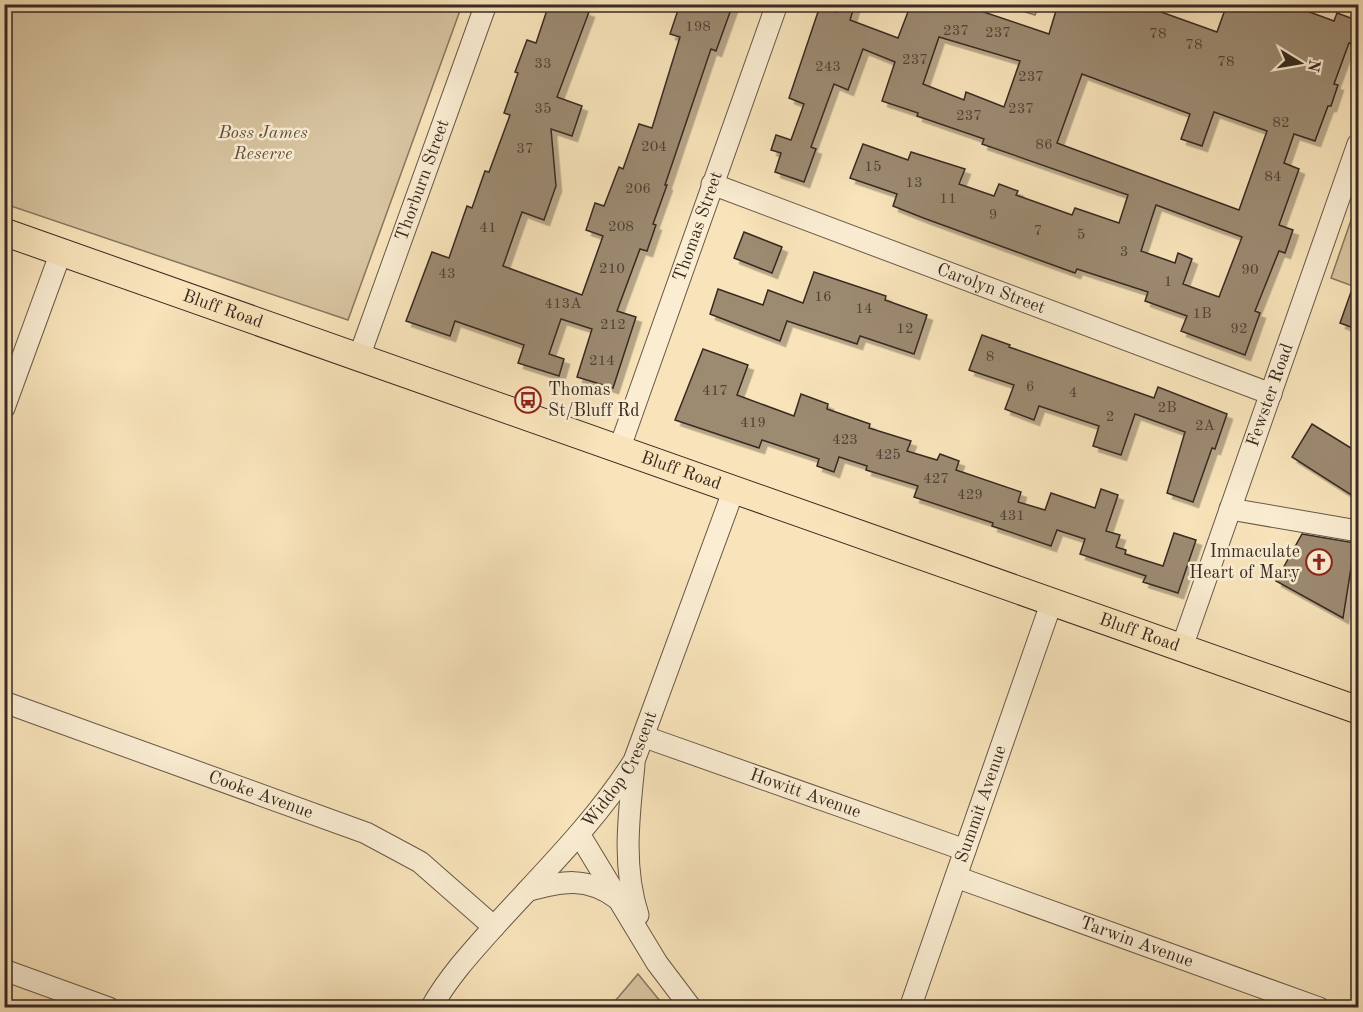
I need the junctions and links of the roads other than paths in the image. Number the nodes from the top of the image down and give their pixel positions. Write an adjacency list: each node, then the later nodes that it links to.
1 (486, 4): 8 (street, Thorburn Street)
2 (777, 4): 5 (street, Thomas Street)
3 (1359, 144): 4 (street, Fewster Road)
4 (1352, 181): 9 (street, Fewster Road)
5 (712, 184): 9 (street, Carolyn Street); 11 (street, Thomas Street)
6 (4, 232): 7 (main road, Bluff Road)
7 (61, 252): 8 (main road, Bluff Road); 10 (street)
8 (359, 357): 11 (main road, Bluff Road)
9 (1271, 394): 13 (street, Fewster Road)
10 (4, 408)
11 (620, 447): 12 (main road, Bluff Road)
12 (734, 489): 15 (main road, Bluff Road); 19 (street, Widdop Crescent)
13 (1230, 509): 14 (street); 16 (street, Fewster Road)
14 (1359, 531)
15 (1052, 601): 16 (main road, Bluff Road); 22 (street, Summit Avenue)
16 (1182, 647): 18 (main road, Bluff Road)
17 (4, 702): 26 (street, Cooke Avenue)
18 (1358, 708)
19 (645, 737): 20 (street, Widdop Crescent); 22 (street, Howitt Avenue)
20 (634, 761): 21 (street, Widdop Crescent); 25 (street)
21 (584, 828): 24 (street, Widdop Crescent); 25 (street)
22 (965, 850): 23 (street, Summit Avenue)
23 (956, 876): 31 (street, Summit Avenue); 32 (street, Tarwin Avenue)
24 (527, 891): 25 (street); 26 (street, Widdop Crescent)
25 (626, 898): 30 (street)
26 (494, 927): 29 (street, Widdop Crescent)
27 (4, 970): 28 (street)
28 (109, 1008)
29 (431, 1008)
30 (692, 1008)
31 (910, 1008)
32 (1319, 1008)

